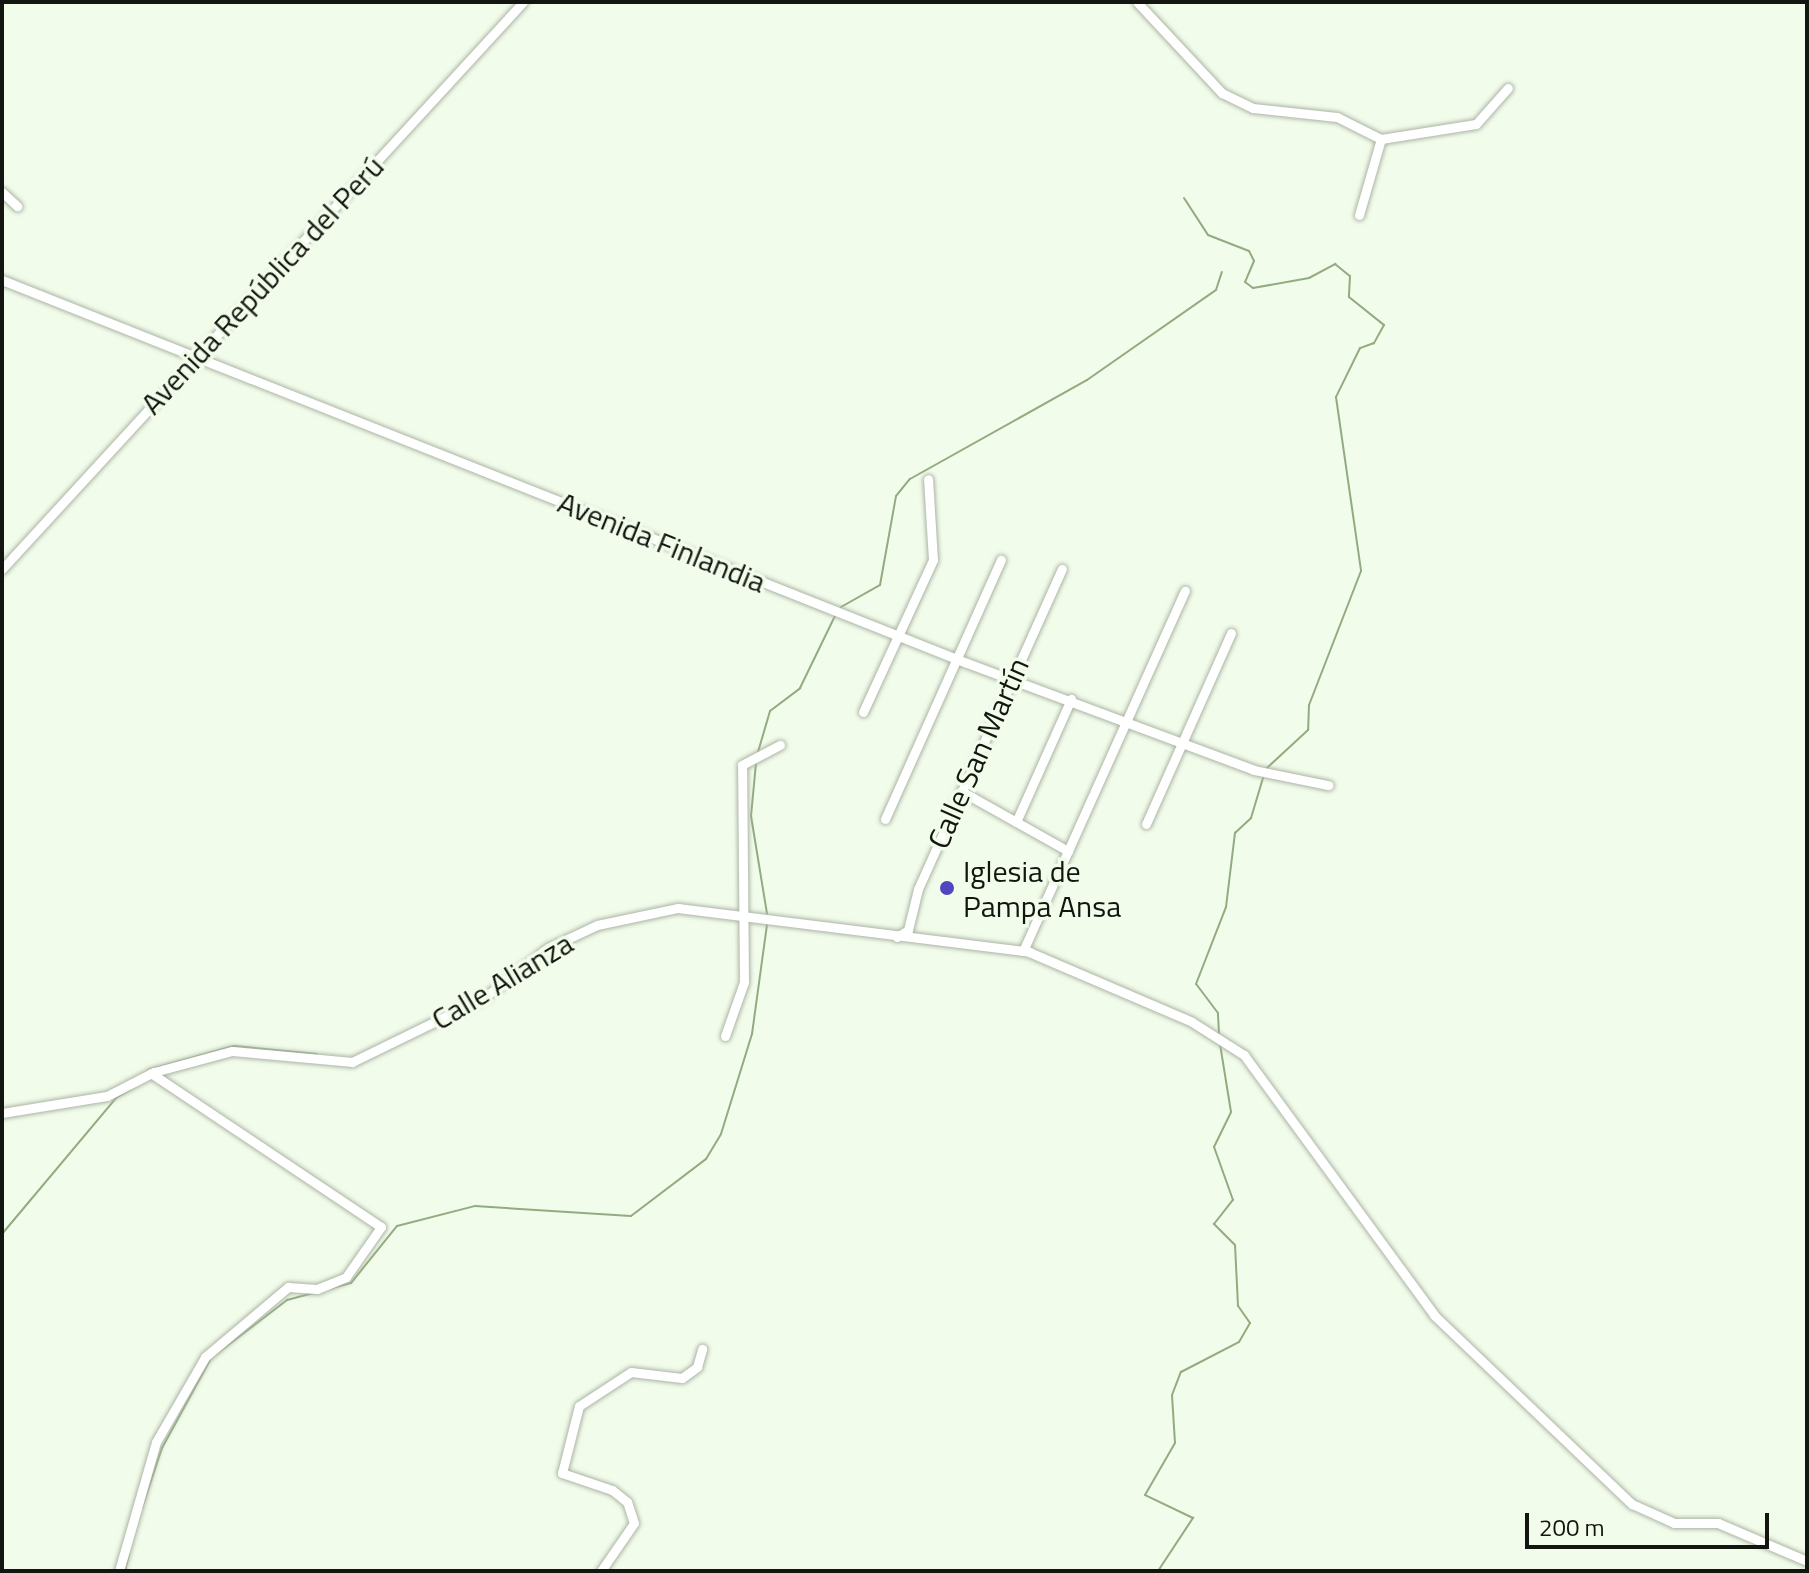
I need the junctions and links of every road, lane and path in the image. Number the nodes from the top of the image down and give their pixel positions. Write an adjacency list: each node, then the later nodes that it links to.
1 (523, 2): 9 (street, Avenida República del Perú)
2 (1137, 2): 4 (street)
3 (1508, 88): 4 (street)
4 (1381, 139): 7 (street)
5 (2, 192): 6 (street)
6 (17, 206)
7 (1359, 215)
8 (2, 280): 9 (street, Avenida Finlandia)
9 (197, 356): 12 (street, Avenida República del Perú); 16 (street, Avenida Finlandia)
10 (928, 479): 16 (street)
11 (1001, 560): 17 (street)
12 (2, 569)
13 (1062, 569): 18 (street, Calle San Martín)
14 (1185, 591): 21 (street)
15 (1231, 633): 22 (street)
16 (895, 635): 17 (street, Avenida Finlandia); 20 (street)
17 (955, 659): 18 (street, Avenida Finlandia); 26 (street)
18 (1010, 678): 19 (street, Avenida Finlandia); 25 (street, Calle San Martín)
19 (1071, 699): 21 (street, Avenida Finlandia); 27 (street)
20 (863, 712)
21 (1126, 719): 22 (street, Avenida Finlandia); 29 (street)
22 (1183, 741): 24 (street, Avenida Finlandia); 28 (street)
23 (780, 745): 30 (street)
24 (1328, 785)
25 (961, 791): 27 (street); 31 (street, Calle San Martín)
26 (885, 819)
27 (1016, 822): 29 (street)
28 (1146, 824)
29 (1068, 851): 32 (street)
30 (748, 913): 31 (street, Calle Alianza); 33 (street); 34 (street, Calle Alianza)
31 (897, 937): 32 (street, Calle Alianza)
32 (1023, 951): 37 (street, Calle Alianza)
33 (725, 1036)
34 (151, 1073): 35 (street, Calle Alianza); 38 (street)
35 (2, 1113)
36 (702, 1349): 39 (street)
37 (1807, 1561)
38 (119, 1571)
39 (601, 1571)

